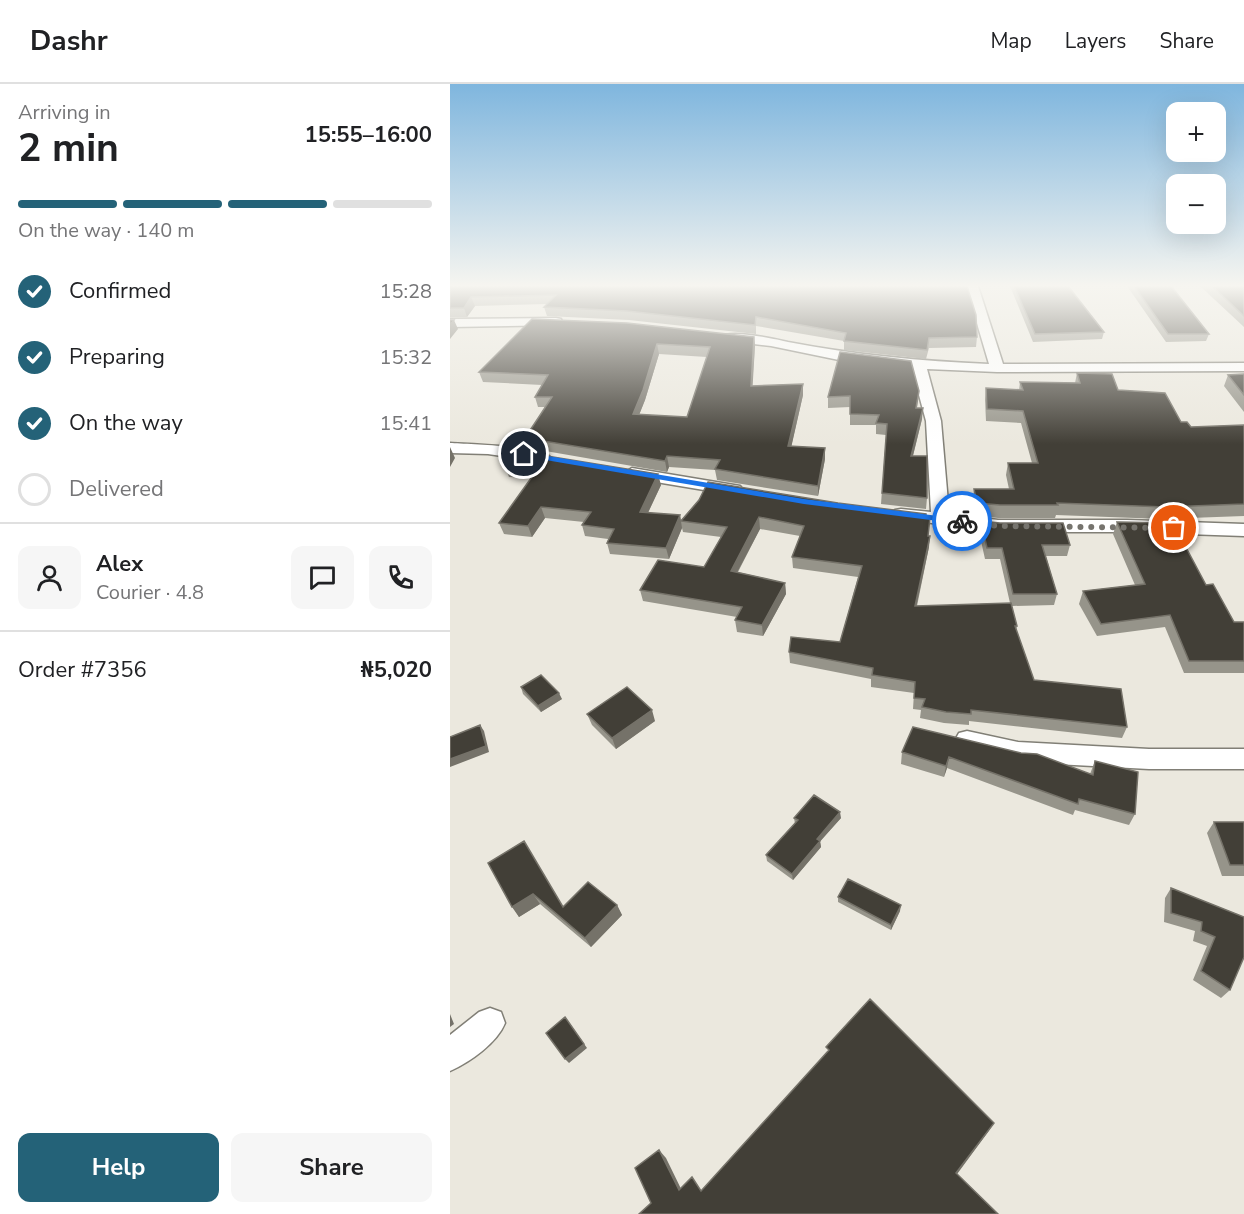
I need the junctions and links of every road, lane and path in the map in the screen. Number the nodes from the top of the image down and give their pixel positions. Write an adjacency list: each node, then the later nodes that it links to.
1 (744, 339): 3 (street)
2 (988, 339): 5 (street)
3 (918, 365): 5 (street); 11 (street)
4 (1244, 367): 5 (street)
5 (997, 368)
6 (450, 448): 7 (street)
7 (554, 459)
8 (619, 471): 9 (street)
9 (747, 492)
10 (883, 512): 11 (street)
11 (940, 519): 12 (street)
12 (1244, 530)
13 (942, 734): 14 (street)
14 (1244, 759)
15 (490, 1023): 16 (street)
16 (450, 1054)

